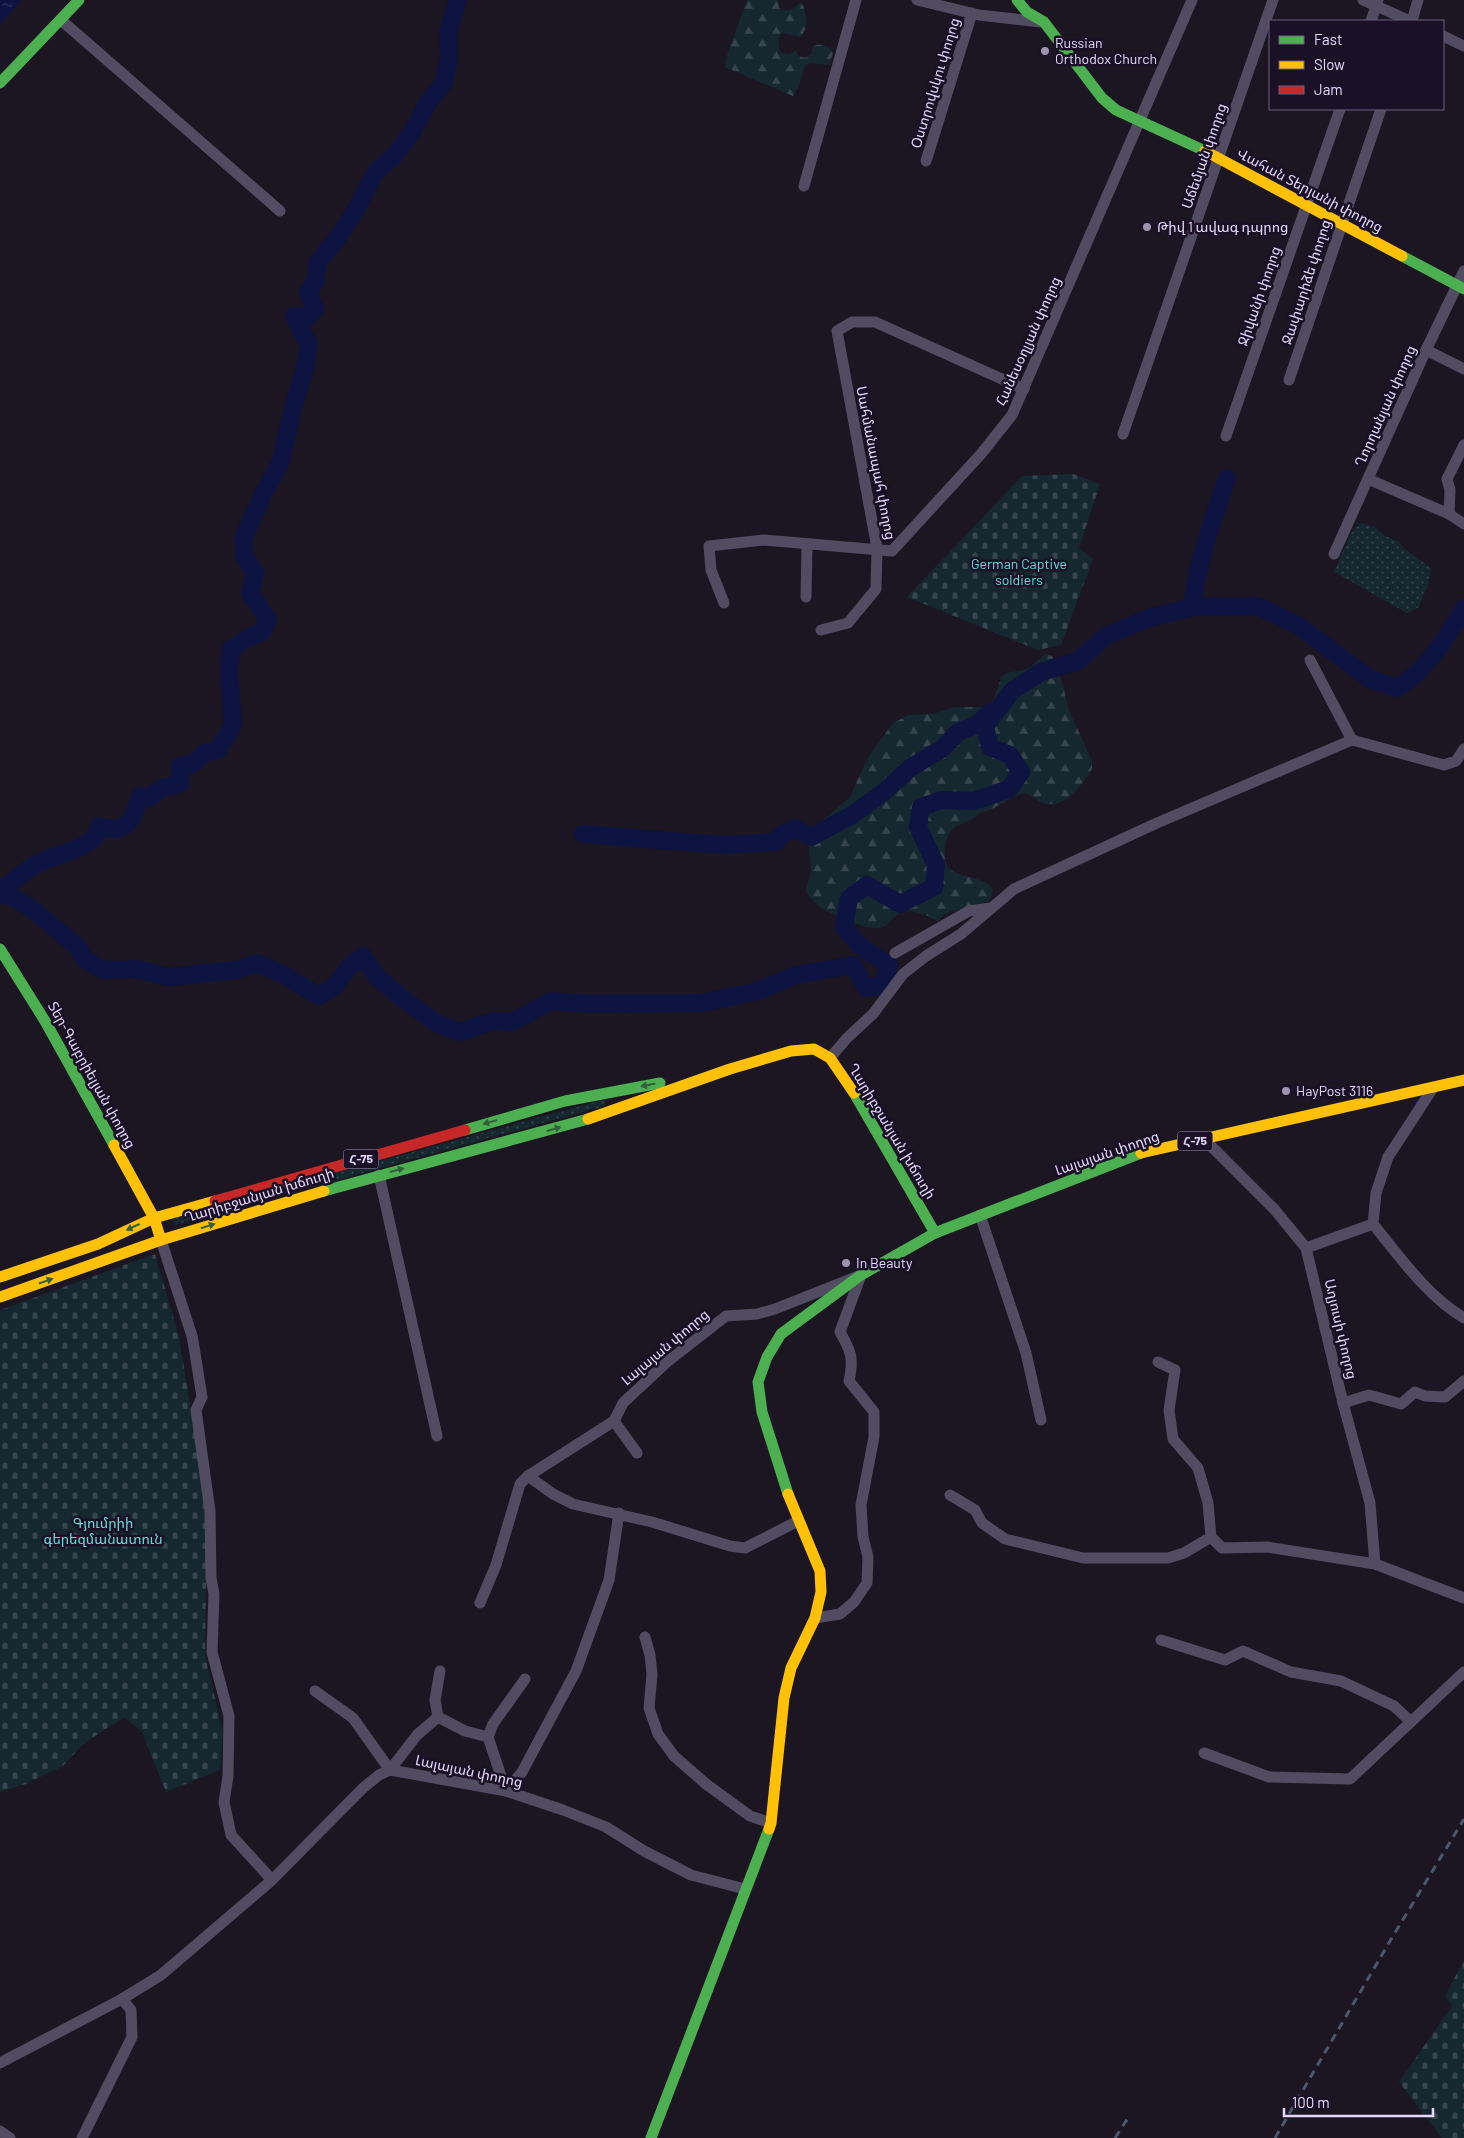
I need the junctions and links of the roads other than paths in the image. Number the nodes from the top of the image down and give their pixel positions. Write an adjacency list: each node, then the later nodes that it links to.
1 (79, 0): 11 (main road)
2 (856, 0): 24 (street)
3 (917, 0): 10 (street)
4 (1017, 0): 15 (main road, Վահան Տերյանի փողոց)
5 (1192, 0): 21 (street, Հանեսօղլյան փողոց)
6 (1273, 0): 22 (street, Աճեմյան փողոց)
7 (1363, 0): 9 (street)
8 (1418, 0): 14 (street)
9 (1377, 3): 12 (street); 13 (street)
10 (972, 13): 15 (street); 23 (street, Օստրովսկու փողոց)
11 (60, 20): 18 (main road); 26 (street)
12 (1371, 20)
13 (1409, 20)
14 (1411, 20)
15 (1044, 22): 21 (main road, Վահան Տերյանի փողոց)
16 (1444, 36): 17 (street)
17 (1464, 46)
18 (0, 83)
19 (1340, 110): 25 (street, Ջիվանի փողոց)
20 (1381, 110): 27 (street, Ջափարիձե փողոց)
21 (1140, 121): 22 (main road, Վահան Տերյանի փողոց); 33 (street, Հանեսօղլյան փողոց)
22 (1219, 158): 25 (main road, Վահան Տերյանի փողոց); 34 (street, Աճեմյան փողոց)
23 (926, 161)
24 (804, 186)
25 (1306, 204): 27 (main road, Վահան Տերյանի փողոց); 35 (street, Ջիվանի փողոց)
26 (280, 211)
27 (1341, 223): 29 (main road, Վահան Տերյանի փողոց); 32 (street, Ջափարիձե փողոց)
28 (1464, 271): 29 (street, Ղորղանյան փողոց)
29 (1460, 287): 30 (street, Ղորղանյան փողոց)
30 (1426, 350): 31 (street); 37 (street, Ղորղանյան փողոց)
31 (1464, 369)
32 (1289, 380)
33 (1024, 389): 41 (street, Հանեսօղլյան փողոց); 41 (street, Սահմանապահ փողոց)
34 (1123, 434)
35 (1226, 436)
36 (1464, 444): 38 (street)
37 (1368, 479): 38 (street); 42 (street, Ղորղանյան փողոց)
38 (1448, 514): 39 (street)
39 (1464, 524)
40 (807, 544): 41 (street, Հանեսօղլյան փողոց); 43 (street); 44 (street, Հանեսօղլյան փողոց)
41 (877, 548): 45 (street, Սահմանապահ փողոց)
42 (1334, 554)
43 (806, 597)
44 (724, 603)
45 (821, 630)
46 (1310, 660): 47 (street)
47 (1352, 740): 48 (street); 49 (street)
48 (1464, 749)
49 (990, 908): 51 (street); 52 (street)
50 (0, 949): 59 (main road, Տեր-Գաբրիելյան փողոց)
51 (895, 952)
52 (830, 1058): 53 (main road, Ղարիբջանյան խճուղի / Հ-75); 61 (main road, Ղարիբջանյան խճուղի)
53 (730, 1069): 57 (main road, Ղարիբջանյան խճուղի / Հ-75, one-way to 53); 59 (main road, Ղարիբջանյան խճուղի / Հ-75, one-way to 59)
54 (1464, 1080): 55 (main road, Լալայան փողոց / Հ-75)
55 (1434, 1086): 56 (main road, Լալայան փողոց / Հ-75); 60 (street)
56 (1204, 1139): 58 (main road, Լալայան փողոց / Հ-75); 63 (street, Աղյուսի փողոց)
57 (379, 1175): 62 (main road, Ղարիբջանյան խճուղի / Հ-75, one-way to 57); 73 (street)
58 (980, 1215): 61 (main road, Լալայան փողոց / Հ-75); 71 (street)
59 (154, 1218): 62 (main road, Տեր-Գաբրիելյան փողոց); 65 (main road, Ղարիբջանյան խճուղի / Հ-75, one-way to 65)
60 (1373, 1224): 63 (street); 67 (street)
61 (935, 1233): 64 (main road, Լալայան փողոց)
62 (161, 1240): 66 (main road, Ղարիբջանյան խճուղի / Հ-75, one-way to 62); 97 (street)
63 (1306, 1248): 70 (street, Աղյուսի փողոց)
64 (861, 1275): 72 (street, Լալայան փողոց); 78 (main road, Լալայան փողոց); 83 (street)
65 (0, 1277)
66 (0, 1297)
67 (1464, 1318)
68 (1158, 1362): 79 (street)
69 (1464, 1381): 70 (street)
70 (1343, 1403): 80 (street, Աղյուսի փողոց)
71 (1041, 1420)
72 (614, 1421): 74 (street); 75 (street, Լալայան փողոց)
73 (437, 1436)
74 (637, 1453)
75 (528, 1476): 77 (street); 82 (street, Լալայան փողոց)
76 (950, 1494): 79 (street)
77 (620, 1513): 78 (street); 95 (street)
78 (798, 1521): 83 (main road, Լալայան փողոց)
79 (1211, 1538): 80 (street)
80 (1375, 1564): 81 (street)
81 (1464, 1598)
82 (480, 1603)
83 (815, 1618): 96 (main road, Լալայան փողոց)
84 (645, 1637): 96 (street)
85 (1161, 1640): 91 (street)
86 (440, 1671): 90 (street)
87 (1464, 1672): 91 (street)
88 (525, 1679): 92 (street)
89 (315, 1691): 94 (street)
90 (438, 1717): 92 (street); 94 (street)
91 (1411, 1722): 93 (street)
92 (488, 1737): 95 (street)
93 (1204, 1753)
94 (390, 1770): 95 (street, Լալայան փողոց); 97 (street)
95 (506, 1791): 98 (street, Լալայան փողոց)
96 (771, 1824): 98 (main road, Լալայան փողոց)
97 (272, 1880): 99 (street)
98 (745, 1889): 104 (main road)
99 (122, 1999): 100 (street); 103 (street)
100 (0, 2063)
101 (0, 2131): 102 (street)
102 (10, 2138)
103 (82, 2138)
104 (651, 2138)

